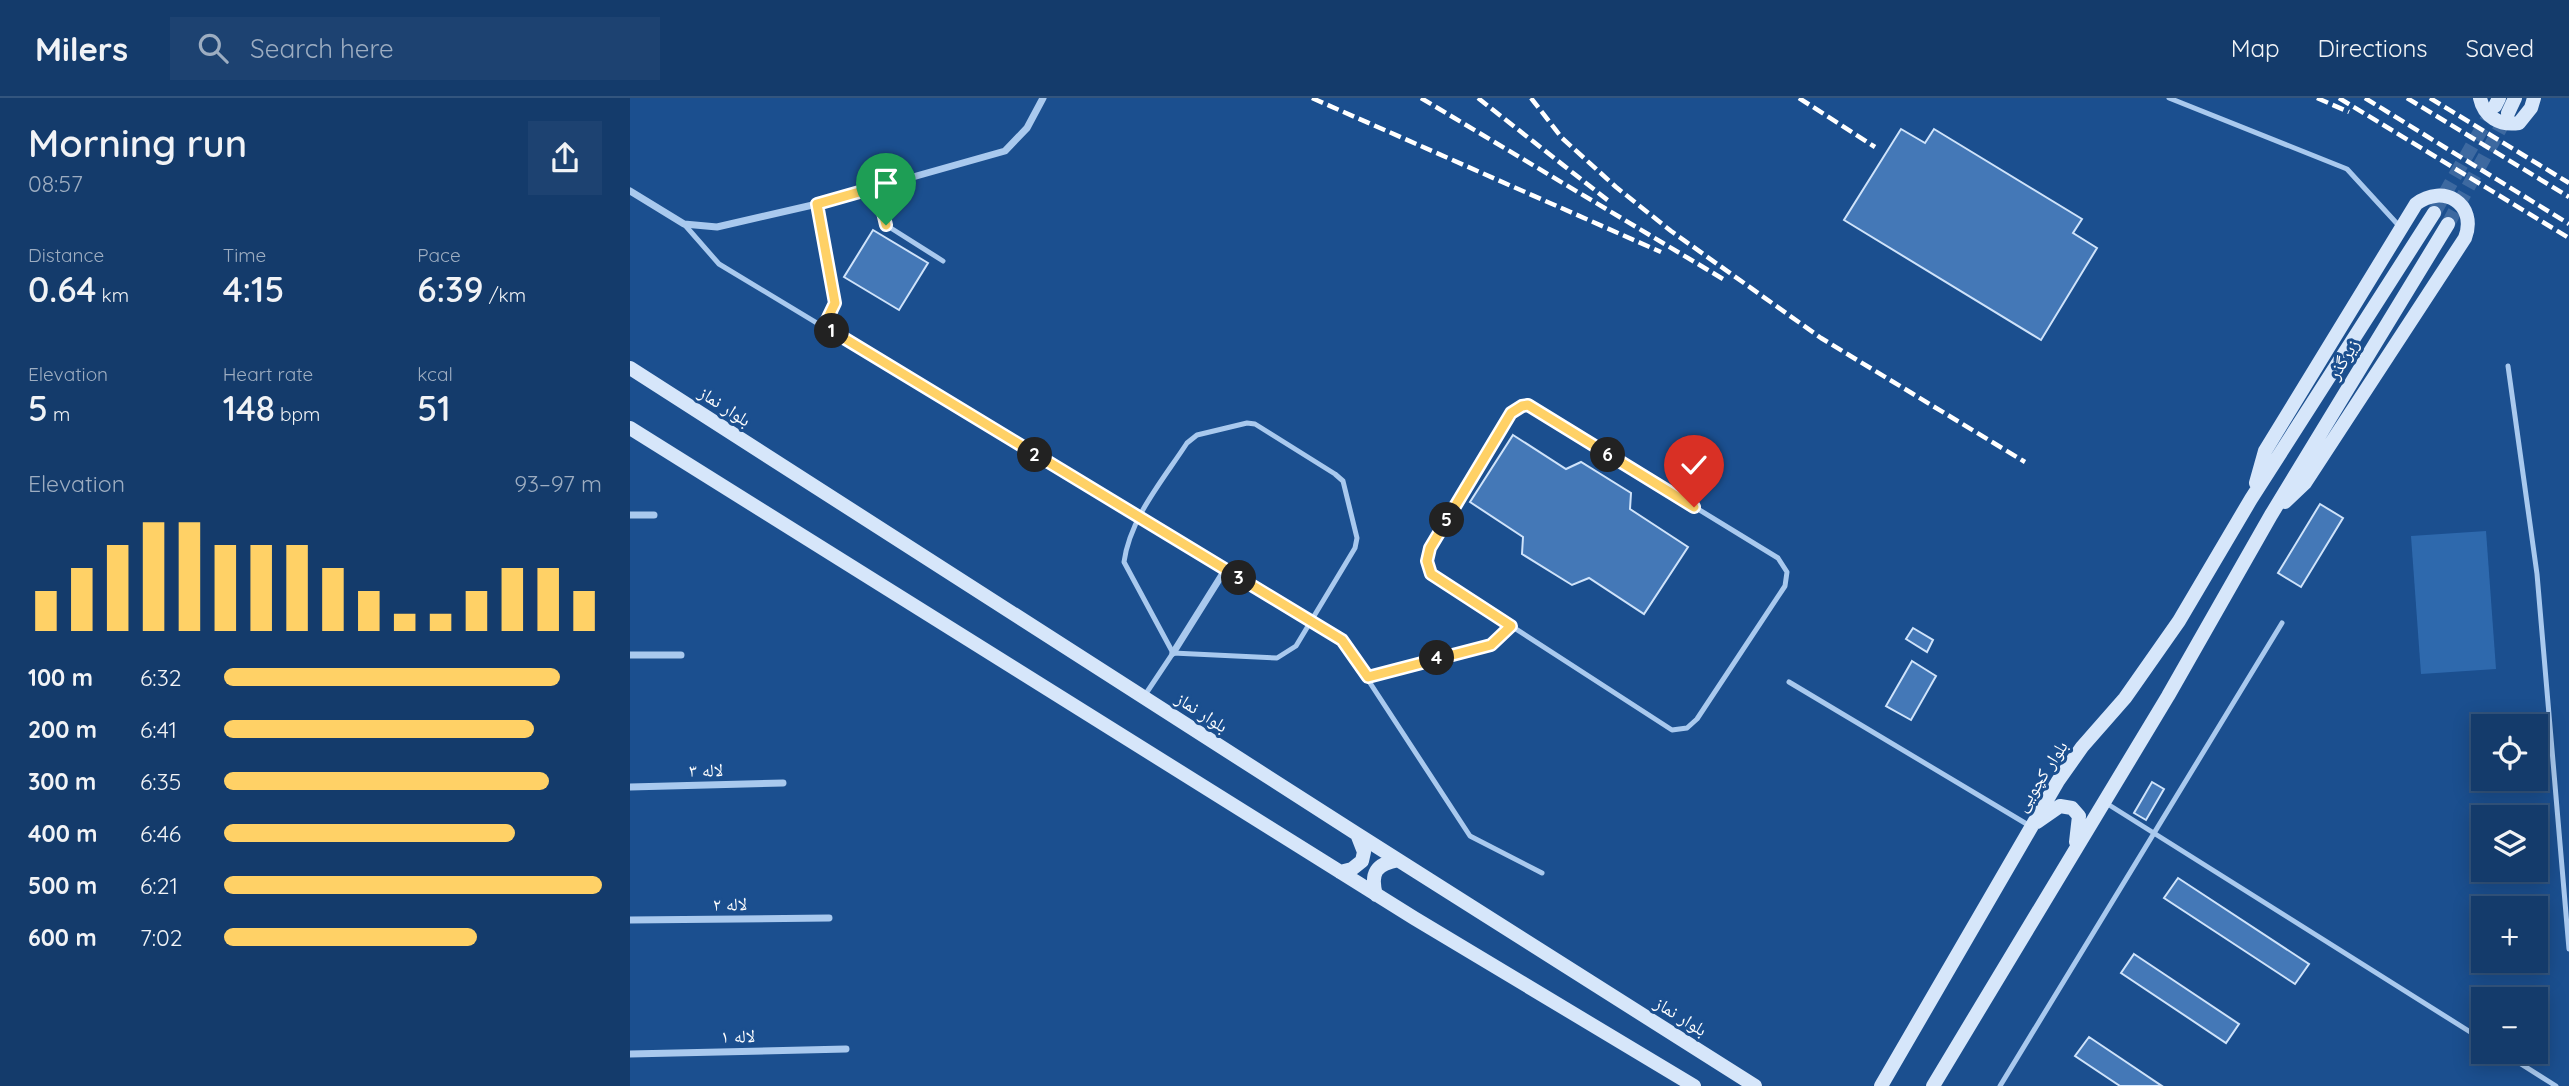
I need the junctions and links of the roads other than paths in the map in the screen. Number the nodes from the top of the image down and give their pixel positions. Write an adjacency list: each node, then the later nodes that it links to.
1 (1043, 98): 7 (street)
2 (2169, 98): 13 (lane)
3 (2480, 98): 5 (main road)
4 (2515, 98): 6 (main road)
5 (2535, 98)
6 (2501, 105)
7 (877, 187): 9 (street); 14 (lane)
8 (630, 191): 11 (street)
9 (817, 204): 11 (street); 15 (lane)
10 (2434, 214): 19 (main road, زیرگذر)
11 (684, 224): 15 (lane)
12 (2448, 224): 22 (main road, زیرگذر)
13 (2401, 228): 19 (main road); 22 (main road)
14 (943, 261)
15 (824, 326): 23 (lane)
16 (2508, 366): 47 (lane)
17 (630, 368): 33 (main road, بلوار نماز)
18 (630, 428): 42 (main road)
19 (2251, 499): 37 (main road, بلوار کچویی)
20 (630, 515): 21 (street)
21 (654, 515)
22 (2271, 515): 36 (main road)
23 (1139, 517): 24 (lane); 25 (lane); 28 (lane)
24 (1225, 569): 25 (lane); 28 (street)
25 (1312, 621): 28 (lane); 31 (lane)
26 (2282, 623): 38 (lane)
27 (1511, 626): 27 (lane); 31 (lane)
28 (1173, 653): 33 (lane)
29 (630, 655): 30 (street)
30 (681, 655)
31 (1368, 677): 43 (lane)
32 (1789, 682): 37 (lane)
33 (1143, 697): 39 (main road, بلوار نماز)
34 (783, 783): 35 (street, لاله ۳)
35 (630, 788)
36 (2104, 802): 38 (lane); 40 (main road)
37 (2031, 826): 40 (main road); 54 (main road, بلوار کچویی)
38 (2153, 833): 48 (lane); 56 (lane)
39 (1357, 834): 41 (main road, بلوار نماز); 42 (main road)
40 (2075, 847): 55 (main road)
41 (1398, 860): 44 (main road); 53 (main road, بلوار نماز)
42 (1340, 873): 44 (main road)
43 (1542, 873)
44 (1376, 895): 52 (main road)
45 (830, 918): 46 (street, لاله ۲)
46 (630, 920)
47 (2569, 949)
48 (2471, 1032)
49 (846, 1049): 50 (street, لاله ۱)
50 (630, 1054)
51 (2520, 1064): 57 (lane)
52 (1693, 1086)
53 (1755, 1086)
54 (1881, 1086)
55 (1933, 1086)
56 (2000, 1086)
57 (2556, 1086)

